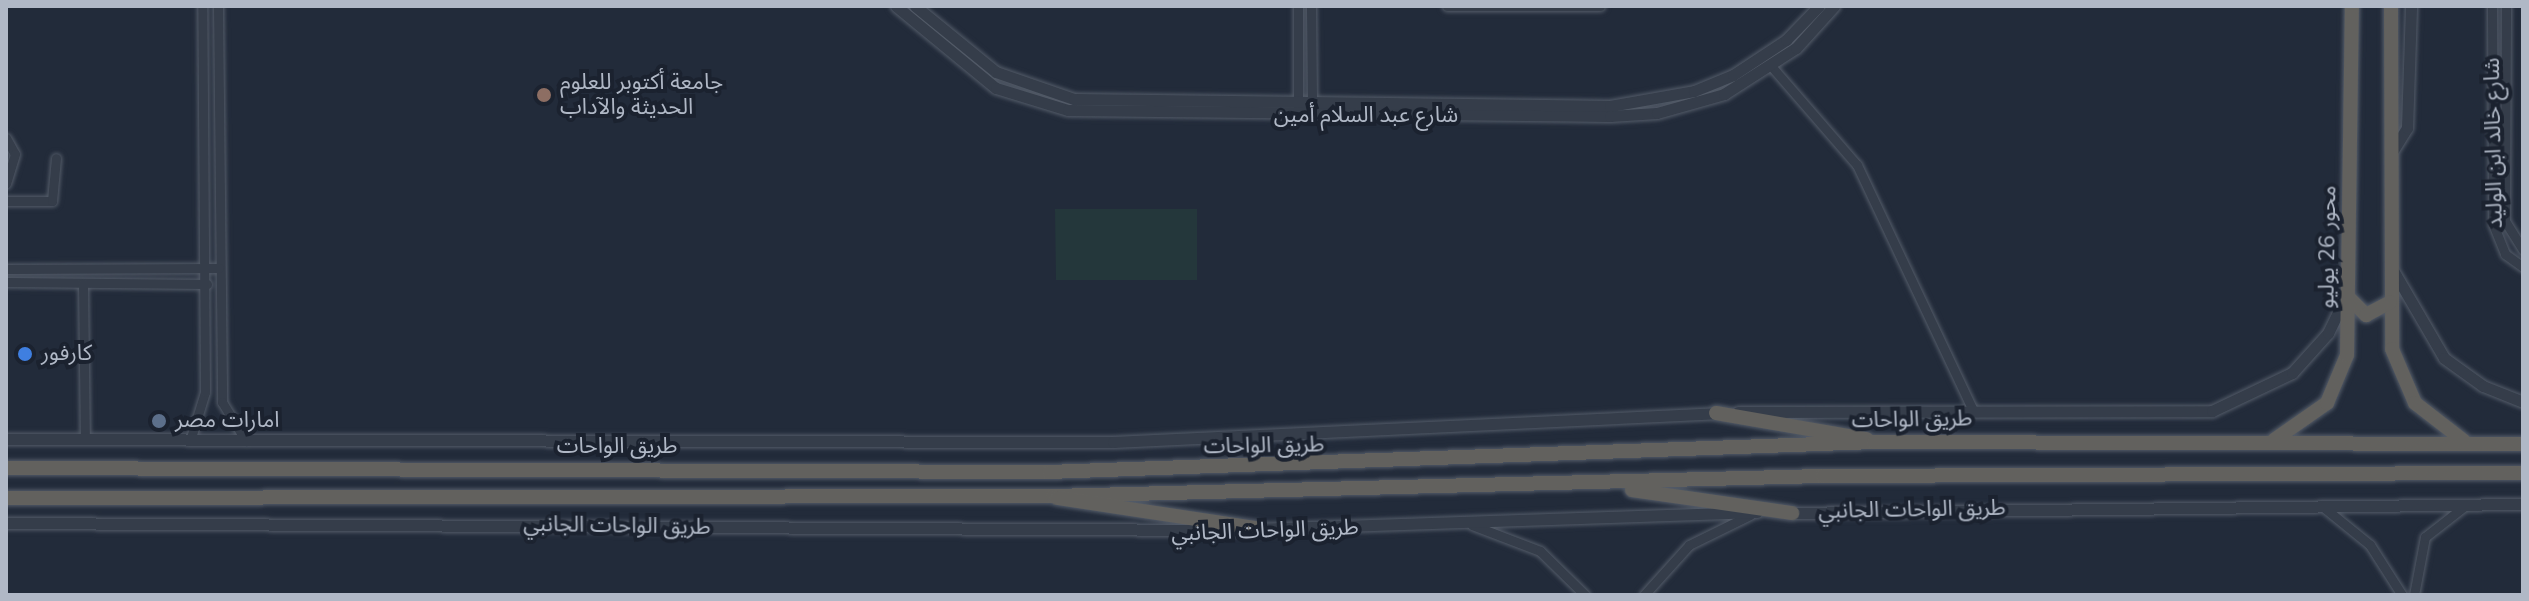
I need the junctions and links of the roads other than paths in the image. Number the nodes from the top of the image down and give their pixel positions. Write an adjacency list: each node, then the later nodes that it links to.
1 (202, 6): 29 (street)
2 (218, 6): 30 (street)
3 (896, 6): 18 (street, شارع عبد السلام أمين)
4 (915, 6): 18 (street, شارع عبد السلام أمين)
5 (1298, 6): 18 (street)
6 (1311, 6): 19 (street)
7 (1447, 6): 8 (street)
8 (1488, 6): 9 (street)
9 (1600, 6)
10 (1819, 6): 20 (street, شارع عبد السلام أمين)
11 (1834, 6): 17 (street, شارع عبد السلام أمين)
12 (2352, 6): 36 (highway, محور 26 يوليو)
13 (2391, 6): 22 (highway)
14 (2411, 6): 22 (street)
15 (2506, 8): 16 (street); 26 (street, شارع خالد ابن الوليد)
16 (2492, 9): 28 (street, شارع خالد ابن الوليد)
17 (1772, 67): 20 (street, شارع عبد السلام أمين); 39 (street)
18 (1298, 109): 19 (street, شارع عبد السلام أمين)
19 (1312, 109): 20 (street, شارع عبد السلام أمين)
20 (1610, 111)
21 (6, 138): 24 (street)
22 (2390, 156): 27 (highway)
23 (56, 158): 25 (street)
24 (6, 184)
25 (6, 201)
26 (2523, 250)
27 (2390, 262): 37 (highway); 38 (street)
28 (2523, 267)
29 (204, 268): 30 (street); 31 (street); 34 (street)
30 (219, 268): 35 (street)
31 (6, 269)
32 (6, 282): 33 (street)
33 (83, 283): 34 (street); 42 (street)
34 (204, 284): 35 (street); 43 (street)
35 (220, 285): 46 (street)
36 (2349, 292): 37 (highway); 39 (street); 45 (highway, محور 26 يوليو)
37 (2390, 302): 47 (highway)
38 (2523, 402)
39 (1972, 408): 40 (street)
40 (1716, 413): 44 (highway); 46 (street)
41 (6, 439): 42 (street)
42 (85, 440): 43 (street)
43 (190, 441): 46 (street)
44 (1874, 442): 45 (highway, طريق الواحات); 51 (highway, طريق الواحات)
45 (2260, 443): 47 (highway, طريق الواحات)
46 (248, 444)
47 (2472, 444): 48 (highway, طريق الواحات)
48 (2523, 444)
49 (6, 468): 50 (highway, طريق الواحات)
50 (444, 468): 51 (highway, طريق الواحات); 54 (highway)
51 (481, 469): 55 (highway)
52 (2523, 473): 53 (highway, طريق الواحات)
53 (1612, 485): 56 (highway, طريق الواحات); 62 (highway)
54 (439, 495): 55 (highway, طريق الواحات); 57 (highway, طريق الواحات)
55 (484, 495): 56 (highway, طريق الواحات)
56 (1053, 496): 65 (highway)
57 (7, 500)
58 (2319, 504): 59 (street, طريق الواحات الجانبي); 62 (street, طريق الواحات الجانبي); 67 (street)
59 (2467, 504): 60 (street, طريق الواحات الجانبي); 66 (street)
60 (2523, 504)
61 (1757, 512): 62 (street, طريق الواحات الجانبي); 64 (street, طريق الواحات الجانبي); 69 (street)
62 (1792, 513)
63 (6, 523): 65 (street, طريق الواحات الجانبي)
64 (1472, 525): 65 (street, طريق الواحات الجانبي); 68 (street)
65 (1261, 529)
66 (2414, 593): 67 (street)
67 (2402, 594)
68 (1585, 595)
69 (1644, 595)

